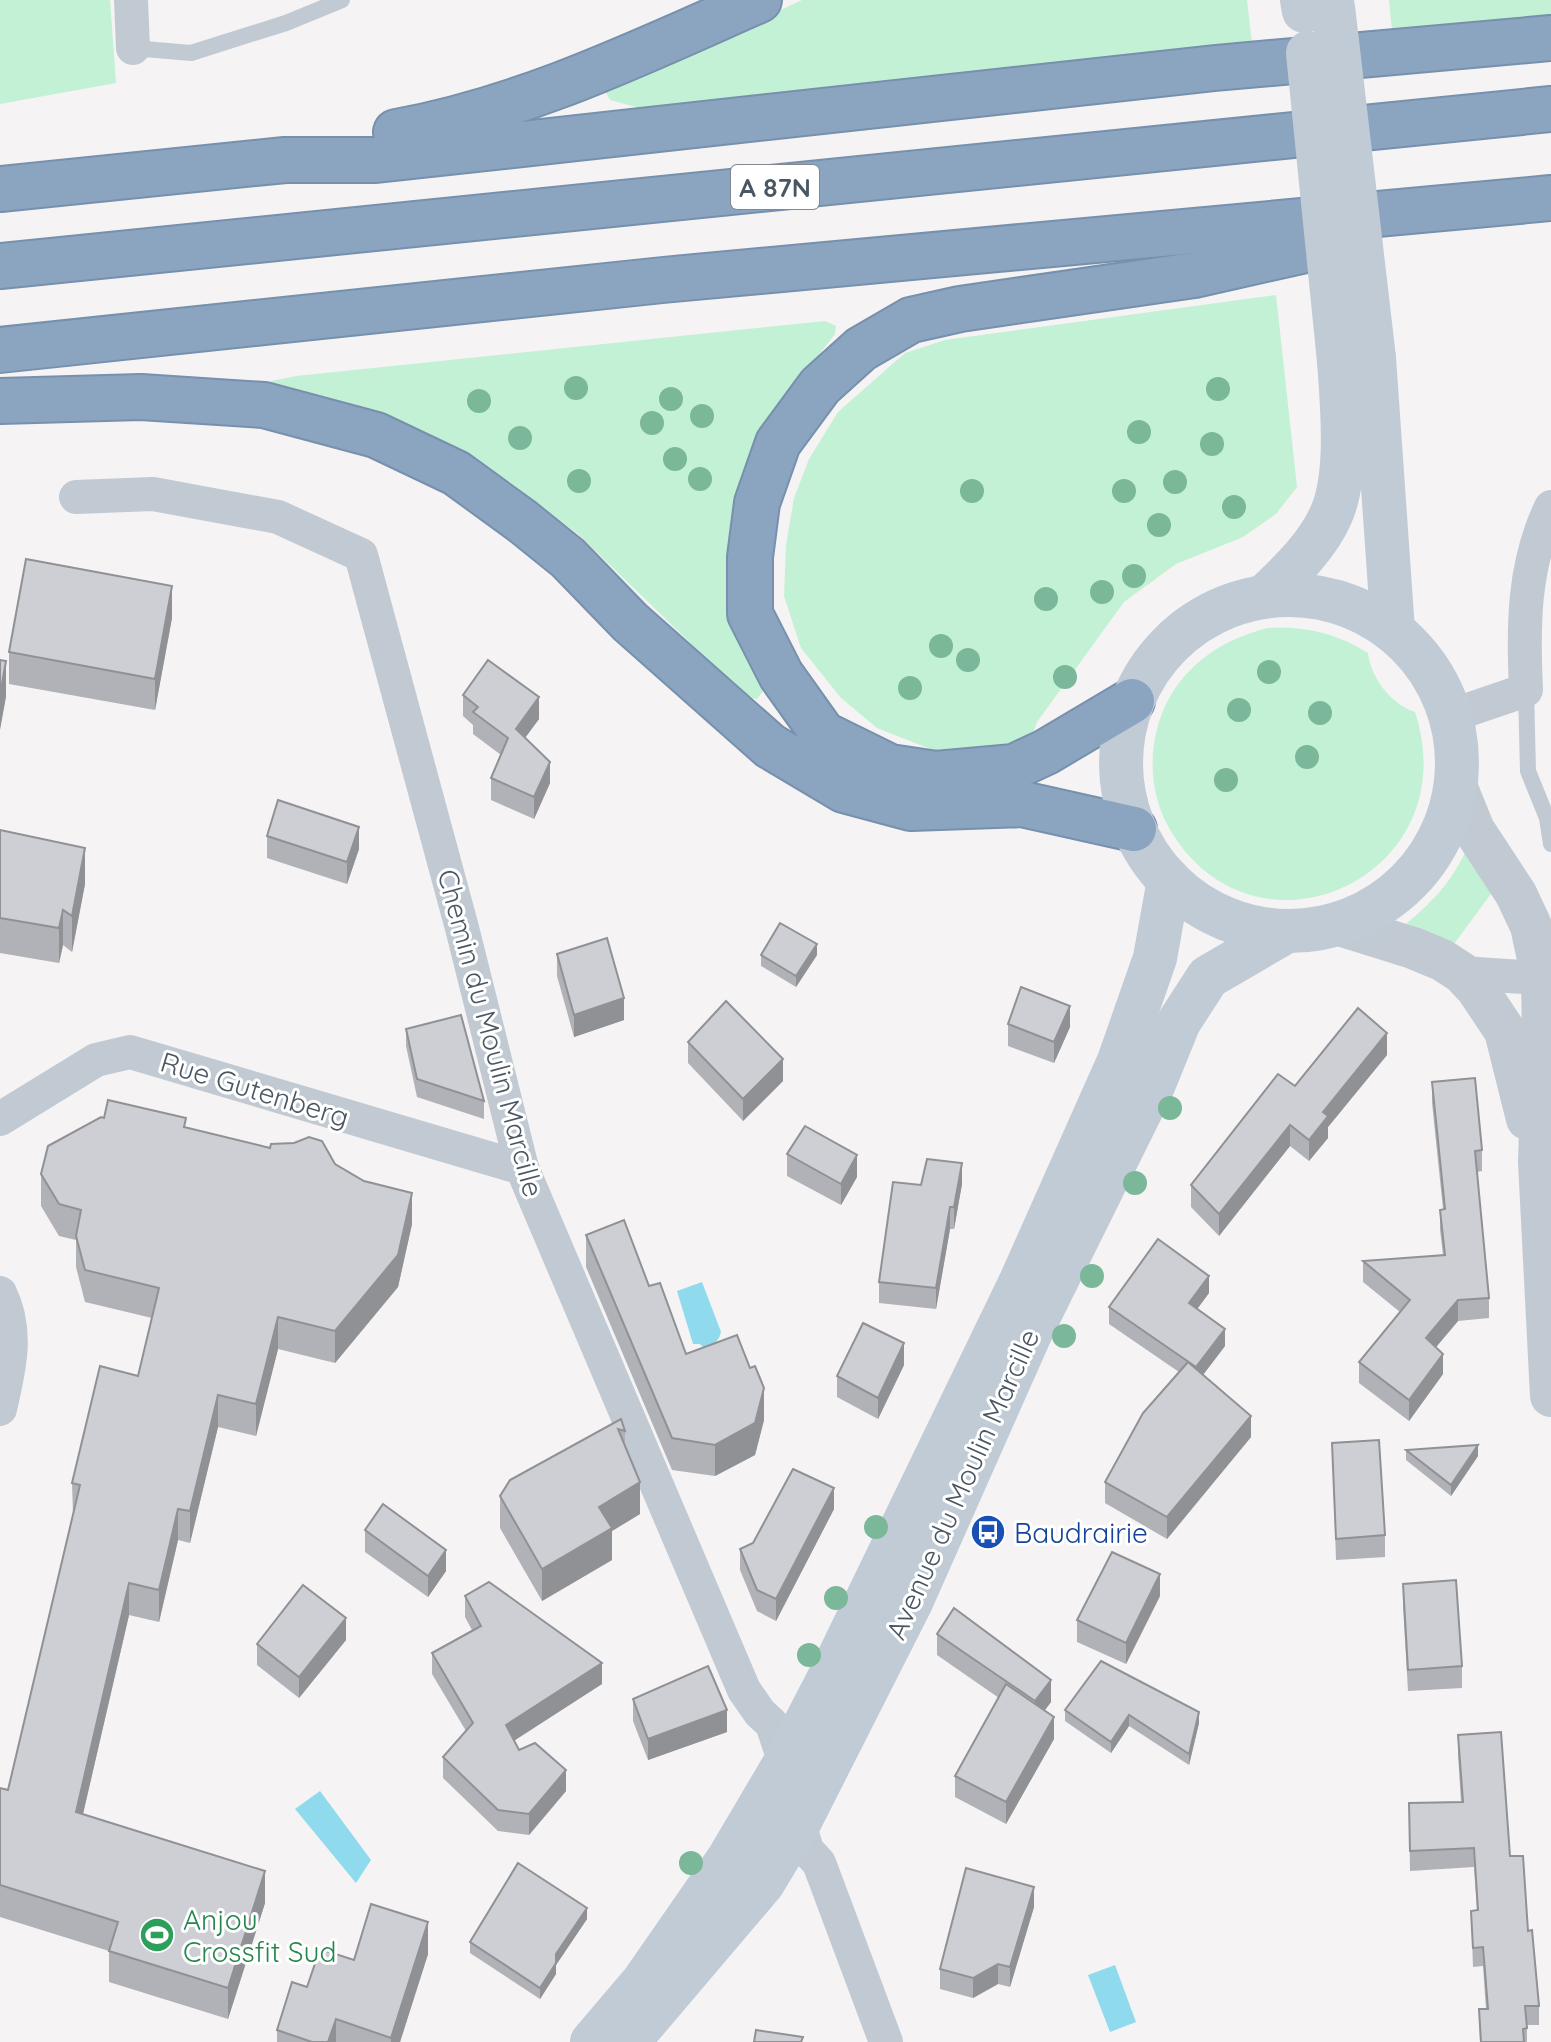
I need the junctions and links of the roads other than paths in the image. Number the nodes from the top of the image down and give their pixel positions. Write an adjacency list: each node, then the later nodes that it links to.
1 (131, 0): 6 (street)
2 (342, 0): 6 (lane)
3 (759, 0): 8 (highway)
4 (1318, 4): 13 (main road, bridge)
5 (1551, 38): 8 (highway)
6 (133, 48)
7 (1551, 109): 11 (highway, A 87N)
8 (285, 160): 9 (highway)
9 (0, 189)
10 (1538, 199): 12 (highway); 20 (highway)
11 (0, 266)
12 (0, 350)
13 (1356, 359): 17 (main road); 18 (main road)
14 (0, 401): 23 (highway)
15 (76, 497): 32 (street, Chemin du Moulin Marcille)
16 (1551, 507): 19 (street)
17 (1265, 596): 18 (main road); 20 (main road)
18 (1393, 631): 21 (main road)
19 (1526, 690): 21 (street); 24 (lane)
20 (1132, 701): 23 (main road)
21 (1450, 716): 22 (main road)
22 (1455, 783): 26 (main road); 29 (street)
23 (1134, 829): 25 (main road)
24 (1551, 844)
25 (1169, 880): 27 (main road); 36 (main road, Avenue du Moulin Marcille)
26 (1336, 924): 27 (main road); 28 (street)
27 (1287, 931): 37 (main road, Avenue du Moulin Marcille)
28 (1462, 973): 29 (street); 31 (street)
29 (1547, 978): 31 (street)
30 (0, 1119): 32 (street, Rue Gutenberg)
31 (1539, 1162): 34 (street)
32 (522, 1168): 36 (street, Chemin du Moulin Marcille)
33 (0, 1293): 35 (street)
34 (1551, 1396)
35 (0, 1409)
36 (785, 1763): 38 (main road, Avenue du Moulin Marcille)
37 (799, 1823): 39 (main road, Avenue du Moulin Marcille); 40 (street)
38 (592, 2042)
39 (628, 2042)
40 (886, 2042)

